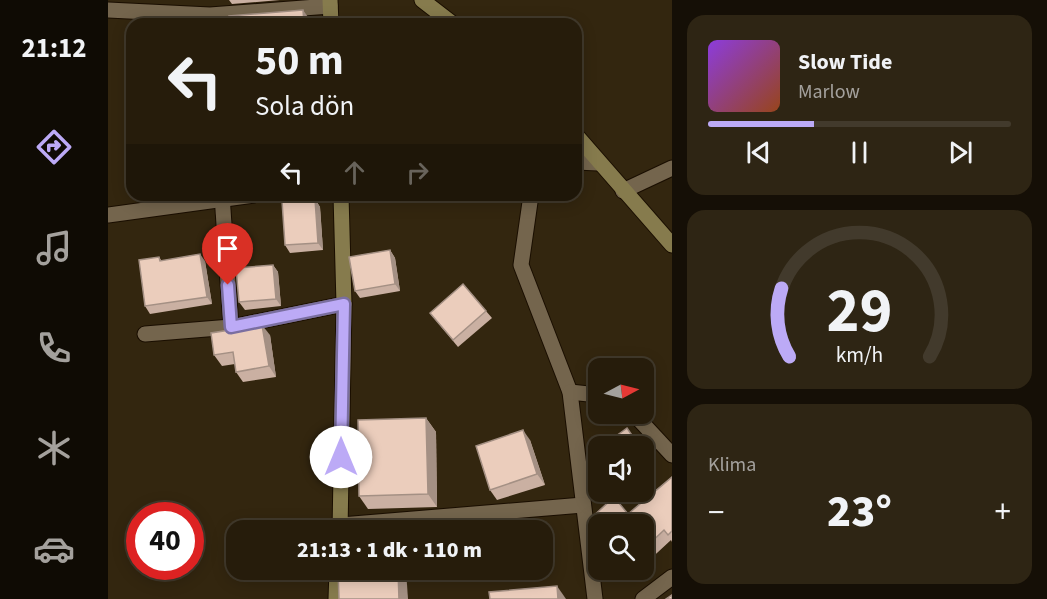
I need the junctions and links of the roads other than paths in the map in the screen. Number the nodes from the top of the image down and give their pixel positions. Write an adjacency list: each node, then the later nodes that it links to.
1 (422, 0): 7 (street)
2 (330, 3): 5 (street); 6 (street)
3 (108, 10): 4 (street)
4 (199, 18)
5 (218, 18)
6 (331, 18)
7 (445, 18)
8 (582, 143): 10 (street)
9 (582, 162): 10 (street)
10 (598, 163): 12 (street)
11 (672, 168): 12 (street)
12 (623, 191): 18 (street)
13 (197, 201): 17 (street)
14 (222, 201): 20 (street)
15 (341, 201): 19 (street)
16 (530, 201): 22 (street)
17 (108, 215)
18 (672, 244)
19 (344, 304): 20 (street); 27 (street)
20 (231, 327): 21 (street)
21 (145, 334)
22 (570, 392): 23 (street); 26 (street)
23 (588, 394)
24 (643, 424): 25 (street)
25 (672, 455)
26 (583, 505): 28 (street); 32 (street)
27 (340, 520)
28 (425, 520)
29 (672, 577): 33 (street)
30 (337, 580): 31 (street)
31 (336, 599)
32 (595, 599)
33 (643, 599)

